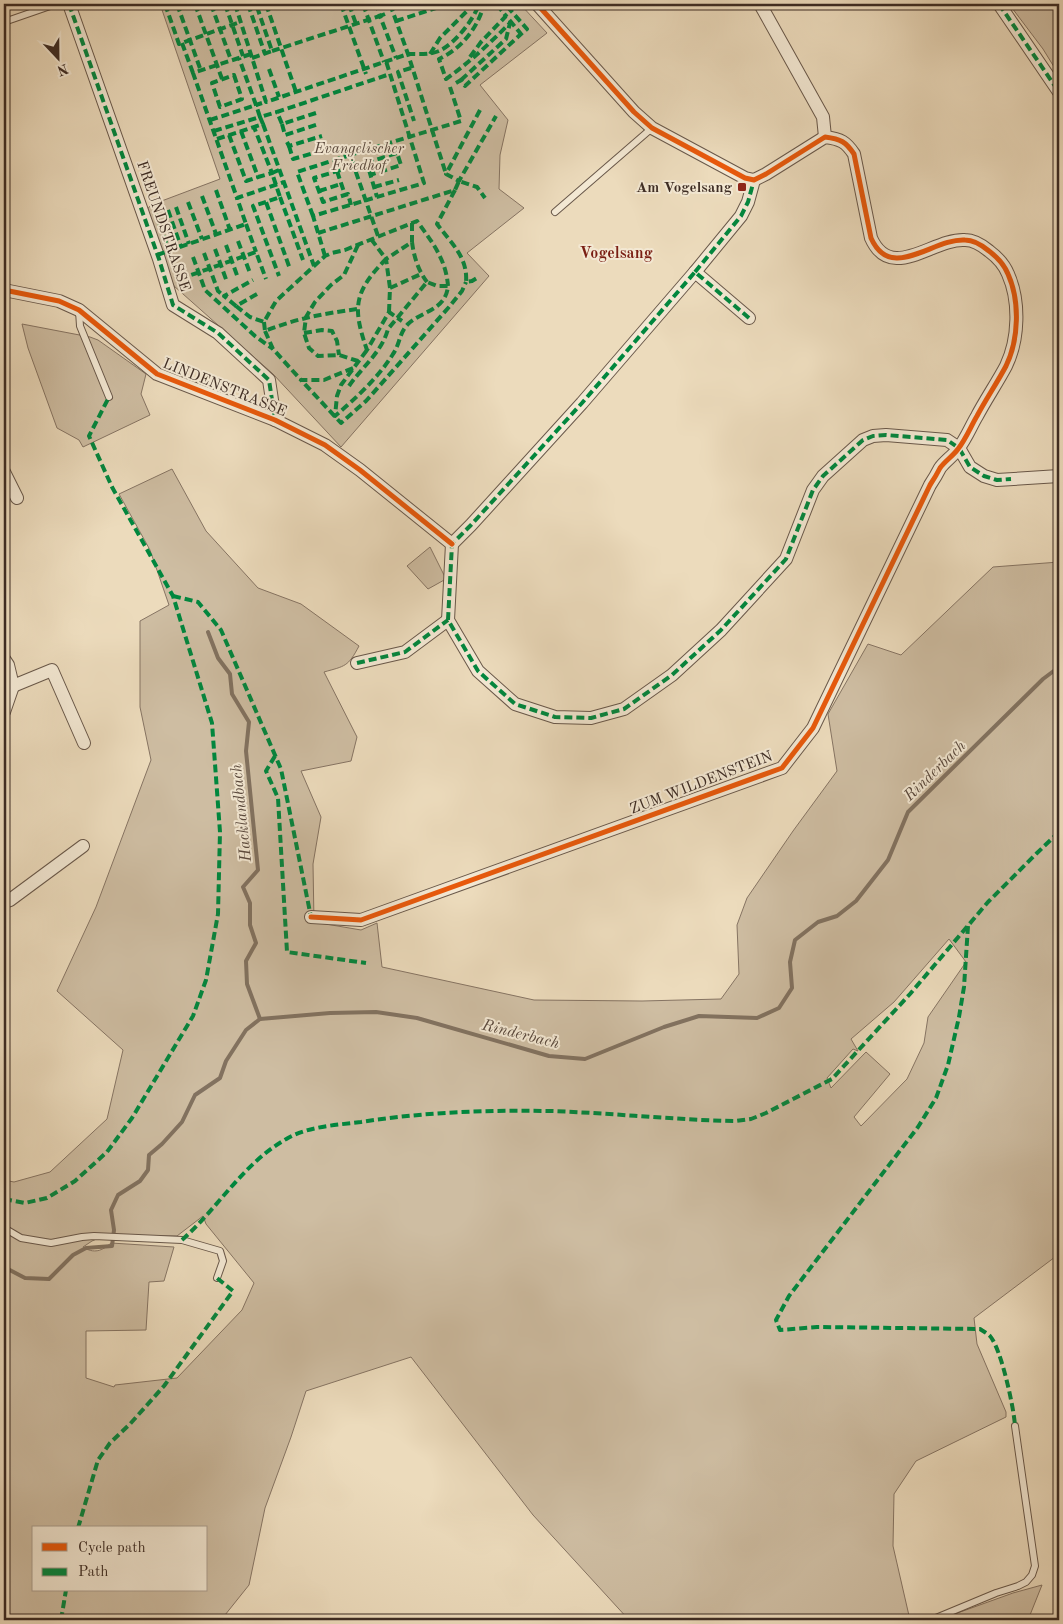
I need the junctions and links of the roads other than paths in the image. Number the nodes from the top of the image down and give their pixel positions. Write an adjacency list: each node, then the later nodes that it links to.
1 (56, 4): 6 (lane)
2 (68, 4): 17 (street, FREUNDSTRASSE)
3 (537, 4): 8 (street)
4 (760, 4): 9 (street)
5 (999, 4): 7 (street)
6 (4, 22)
7 (1059, 92)
8 (652, 128): 10 (street); 11 (lane)
9 (825, 138): 10 (street); 18 (street, ZUM WILDENSTEIN)
10 (754, 180): 12 (street)
11 (555, 212)
12 (694, 272): 15 (street); 22 (street)
13 (4, 290): 14 (street, LINDENSTRASSE)
14 (79, 310): 16 (lane); 17 (street, LINDENSTRASSE)
15 (749, 318)
16 (108, 397)
17 (275, 420): 22 (street, LINDENSTRASSE)
18 (959, 448): 20 (street); 23 (street); 31 (street, ZUM WILDENSTEIN)
19 (4, 472): 21 (street)
20 (1059, 476)
21 (17, 498)
22 (452, 544): 23 (street)
23 (448, 620): 25 (street)
24 (4, 659): 26 (street)
25 (357, 664)
26 (13, 686): 27 (street); 28 (street)
27 (4, 712)
28 (84, 743)
29 (84, 846): 30 (street)
30 (4, 902)
31 (311, 916)
32 (4, 1228): 33 (lane)
33 (217, 1278)
34 (1015, 1426): 35 (lane)
35 (931, 1620)

